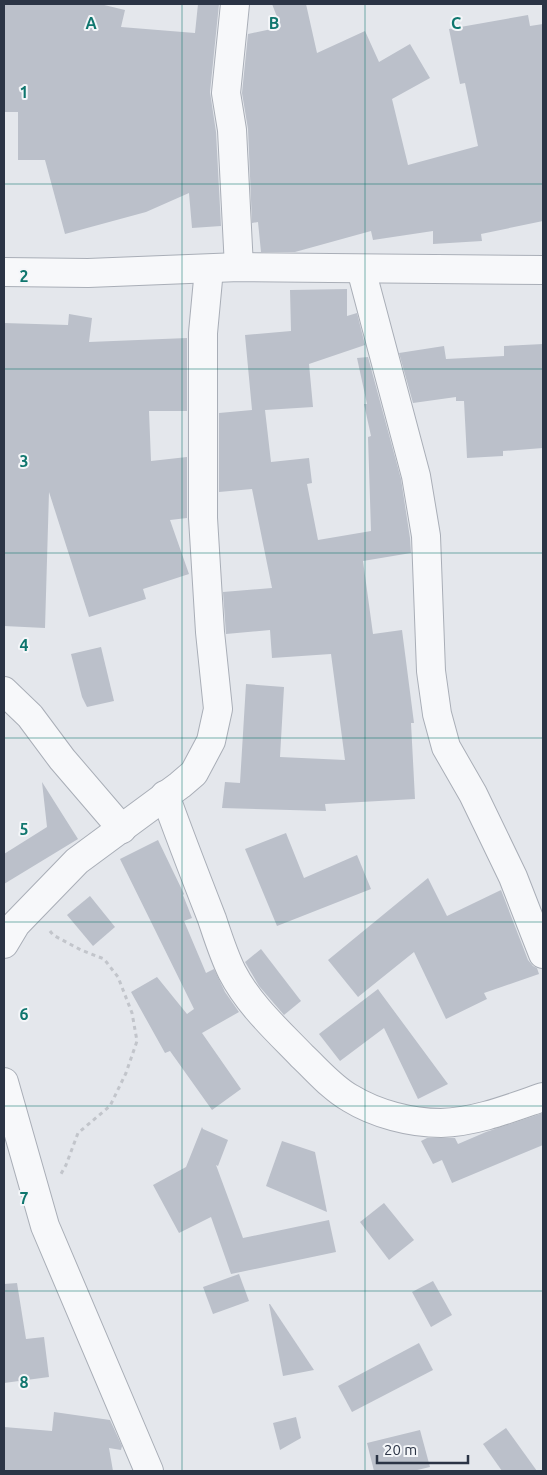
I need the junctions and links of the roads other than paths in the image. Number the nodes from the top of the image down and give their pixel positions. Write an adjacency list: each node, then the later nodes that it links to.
1 (235, 4): 2 (street)
2 (239, 267): 3 (street); 4 (street)
3 (361, 268): 5 (street); 11 (street)
4 (209, 269): 6 (street); 8 (street)
5 (543, 270)
6 (4, 272)
7 (4, 691): 9 (street)
8 (165, 795): 9 (street); 13 (street)
9 (122, 829): 10 (street)
10 (4, 944)
11 (543, 954)
12 (4, 1082): 14 (street)
13 (543, 1097)
14 (149, 1471)

